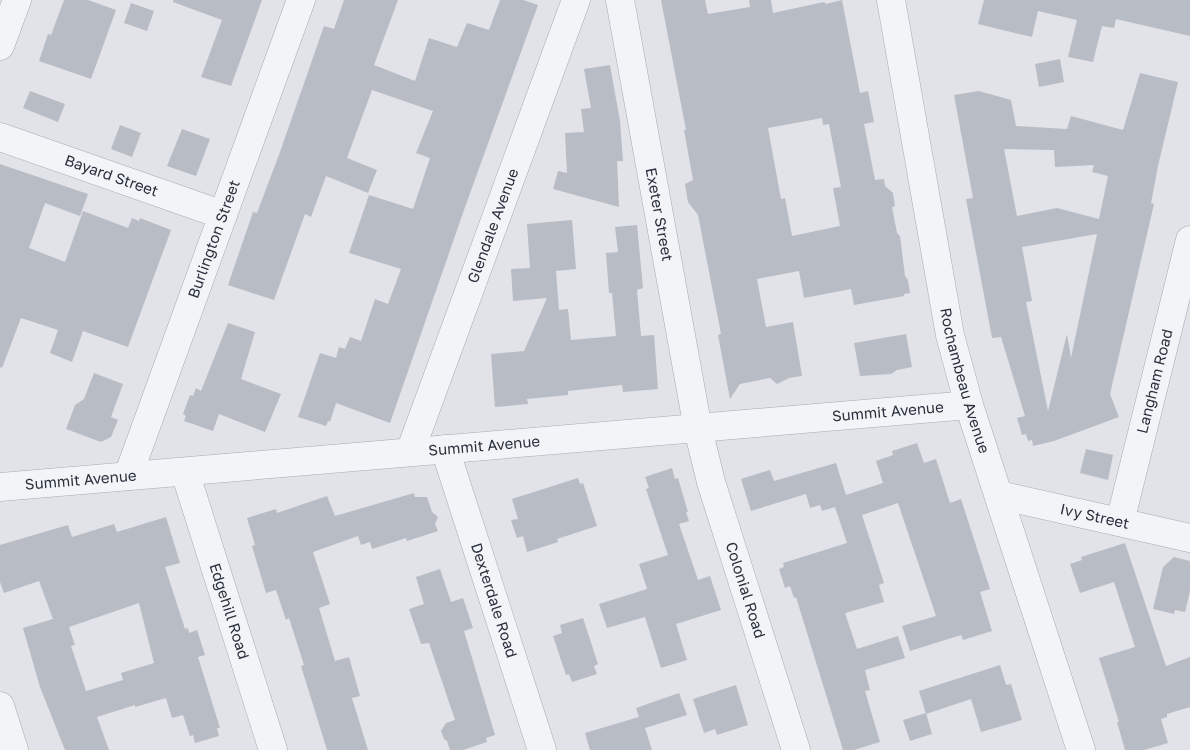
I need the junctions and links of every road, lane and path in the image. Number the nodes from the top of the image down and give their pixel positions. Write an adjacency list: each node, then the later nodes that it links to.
1 (17, 0): 6 (street)
2 (301, 0): 8 (street, Burlington Street)
3 (576, 0): 13 (street, Glendale Avenue)
4 (620, 0): 11 (street, Exeter Street)
5 (891, 0): 10 (street, Rochambeau Avenue)
6 (0, 46)
7 (0, 137): 8 (street, Bayard Street)
8 (223, 215): 15 (street, Burlington Street)
9 (1190, 240): 18 (street, Langham Road)
10 (969, 405): 11 (street, Summit Avenue); 17 (street, Rochambeau Avenue)
11 (698, 429): 12 (street, Summit Avenue); 24 (street, Colonial Road)
12 (446, 449): 13 (street, Summit Avenue); 23 (street, Dexterdale Road)
13 (410, 452): 14 (street, Summit Avenue)
14 (185, 472): 15 (street, Summit Avenue); 22 (street, Edgehill Road)
15 (128, 476): 16 (street, Summit Avenue)
16 (0, 487)
17 (999, 496): 18 (street, Ivy Street); 25 (street, Rochambeau Avenue)
18 (1120, 522): 19 (street, Ivy Street)
19 (1190, 538)
20 (0, 706): 21 (street)
21 (14, 750)
22 (273, 750)
23 (542, 750)
24 (796, 750)
25 (1081, 750)

